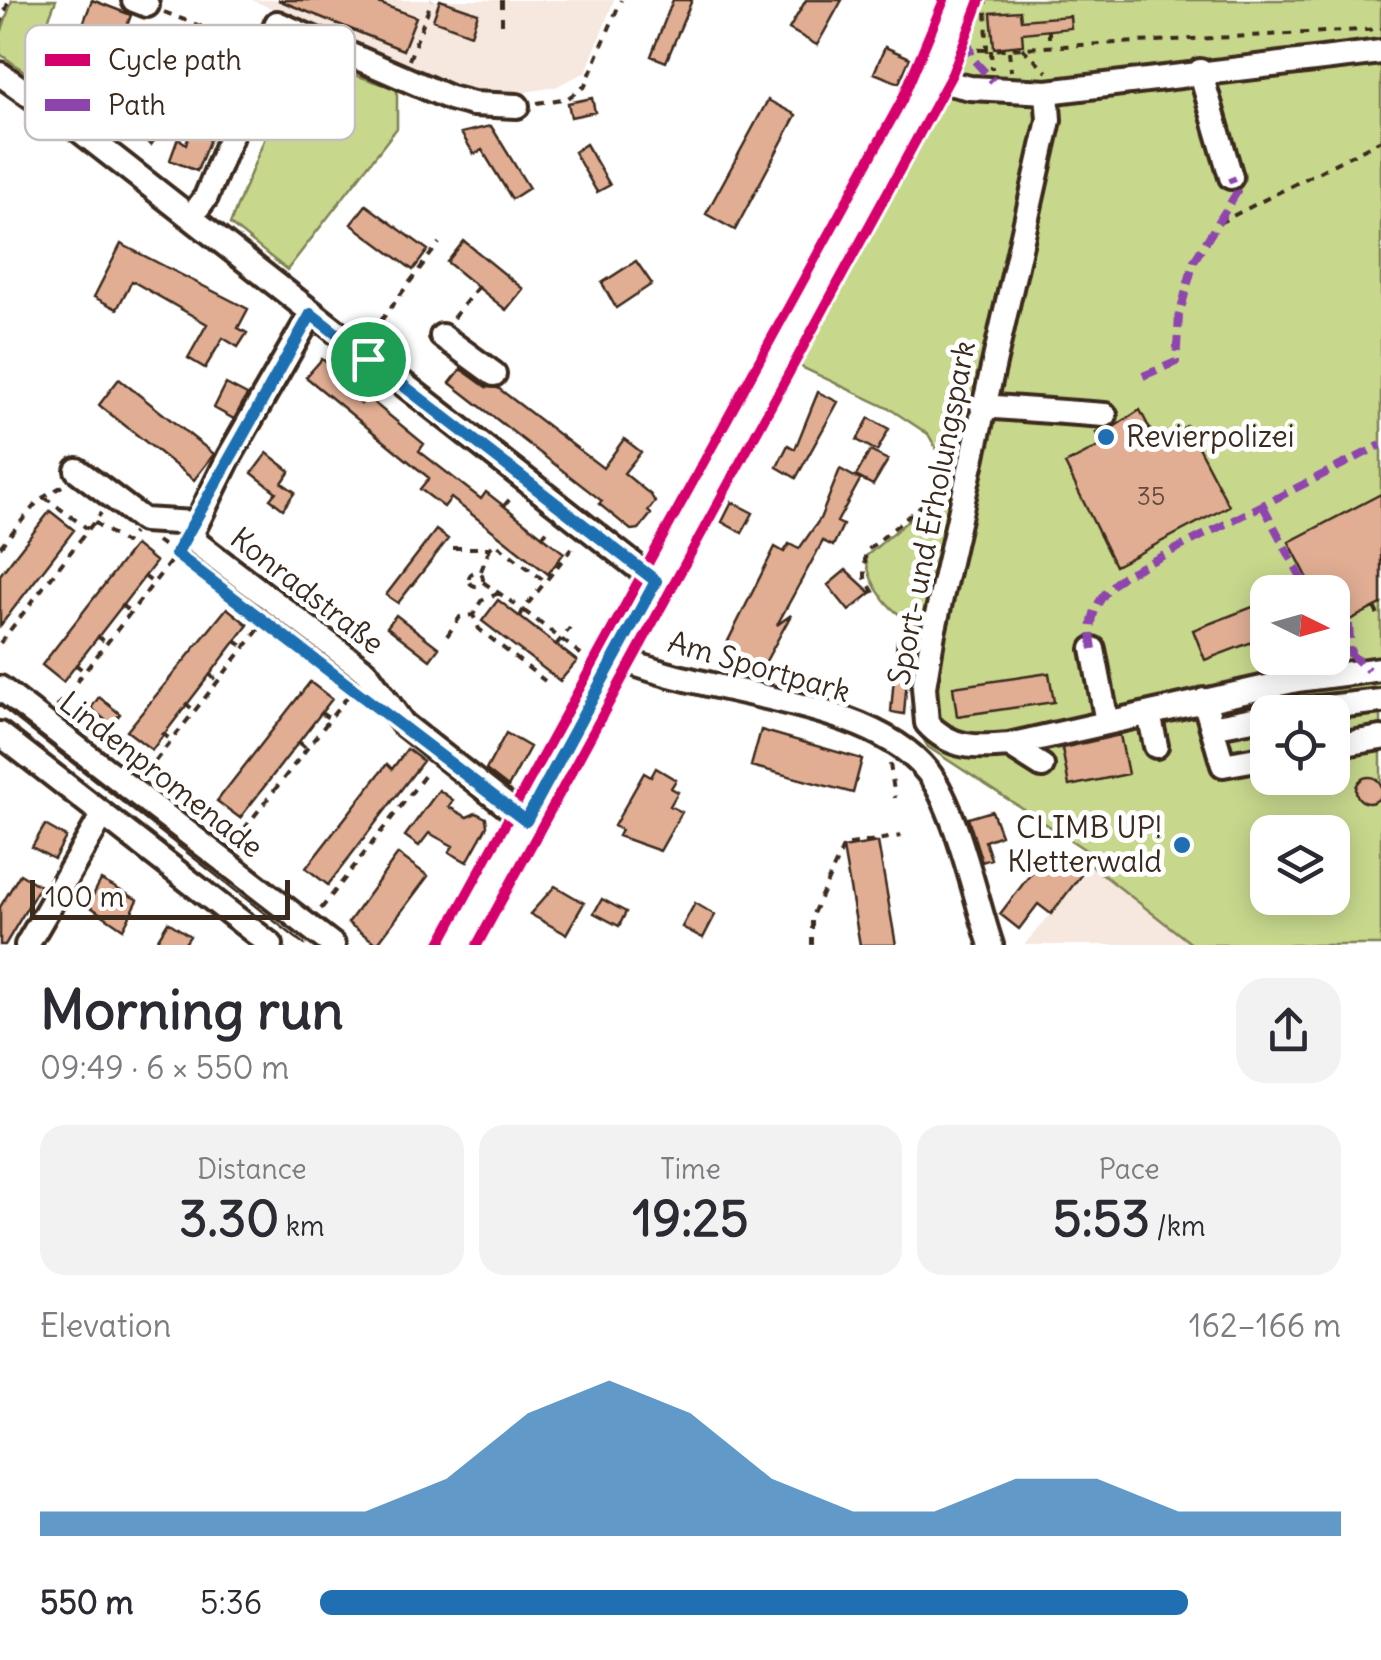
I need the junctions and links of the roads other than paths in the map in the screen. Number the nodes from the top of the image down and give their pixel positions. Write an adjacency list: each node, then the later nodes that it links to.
1 (962, 0): 6 (street)
2 (1381, 52): 4 (street)
3 (355, 57): 9 (street)
4 (1200, 71): 7 (street); 12 (street)
5 (0, 74): 8 (street)
6 (931, 78): 7 (street); 21 (street)
7 (1047, 92): 17 (street, Sport- und Erholungspark)
8 (25, 93)
9 (517, 106)
10 (88, 140): 13 (street)
11 (228, 140): 13 (street)
12 (1232, 177)
13 (191, 217): 14 (street)
14 (311, 314): 20 (street, Konradstraße); 21 (street)
15 (442, 334): 16 (street)
16 (494, 374)
17 (982, 406): 18 (street); 36 (street, Sport- und Erholungspark)
18 (1106, 414)
19 (77, 470): 20 (street)
20 (193, 528): 41 (street, Konradstraße)
21 (656, 581): 23 (street)
22 (1094, 649): 31 (street)
23 (605, 659): 41 (street); 46 (street, Am Sportpark)
24 (1381, 670): 26 (street, Sport- und Erholungspark)
25 (0, 688): 44 (street, Lindenpromenade)
26 (1204, 700): 29 (street, Sport- und Erholungspark); 32 (street)
27 (1381, 701): 28 (street)
28 (1350, 704)
29 (1149, 714): 31 (street, Sport- und Erholungspark); 37 (street)
30 (1250, 720): 32 (street)
31 (1107, 722): 36 (street, Sport- und Erholungspark)
32 (1212, 727): 38 (street)
33 (0, 734): 40 (street)
34 (1381, 738): 35 (street)
35 (1350, 743)
36 (1009, 745): 39 (street)
37 (1156, 746)
38 (1250, 760)
39 (1042, 766)
40 (102, 816): 42 (street); 43 (street)
41 (526, 821): 45 (street)
42 (27, 945)
43 (271, 945)
44 (333, 945)
45 (459, 945)
46 (991, 945)

